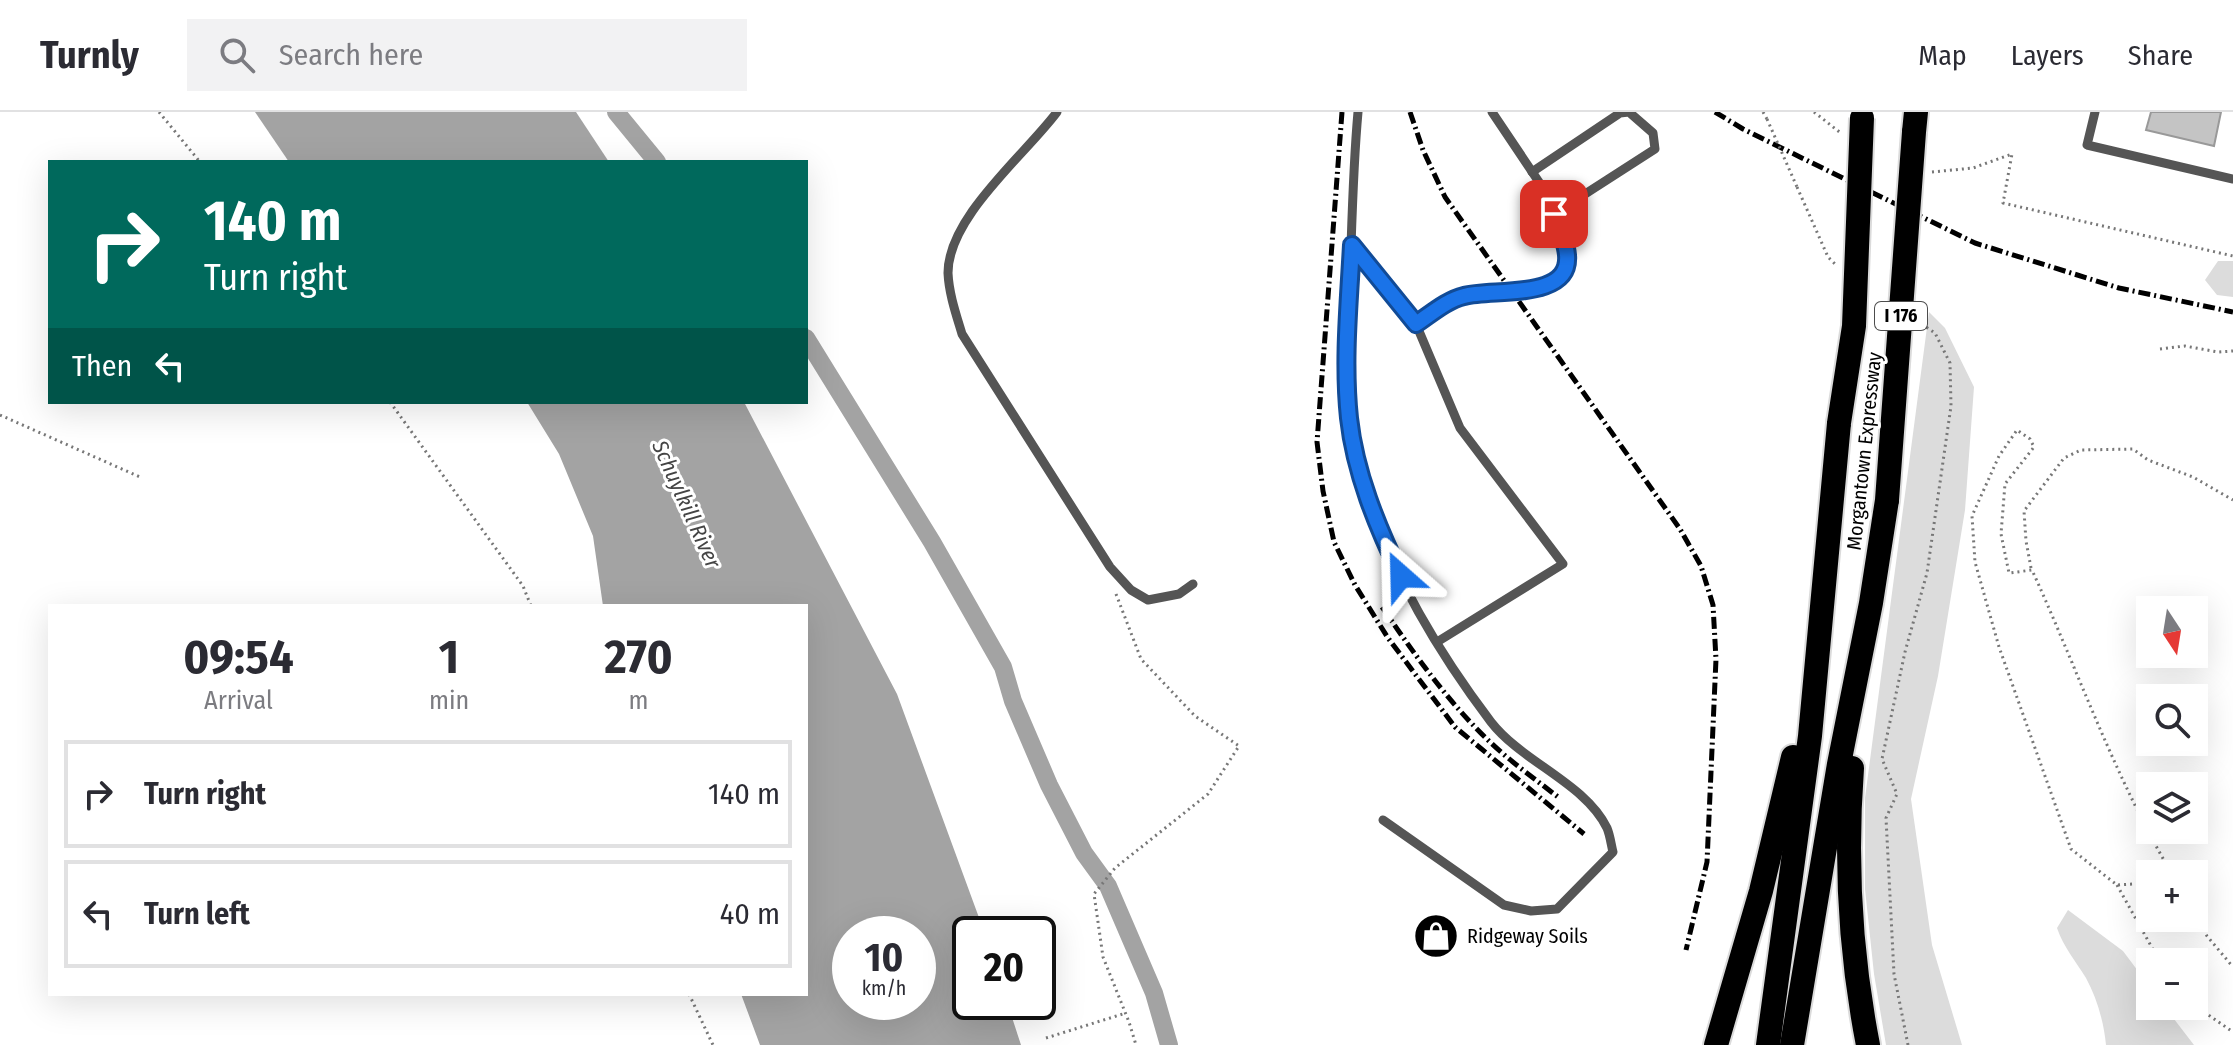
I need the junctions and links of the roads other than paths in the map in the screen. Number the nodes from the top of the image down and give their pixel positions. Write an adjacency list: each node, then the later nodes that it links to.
1 (1057, 112): 13 (lane)
2 (1358, 112): 10 (lane)
3 (1492, 112): 7 (lane)
4 (2095, 112): 8 (lane)
5 (1862, 115): 12 (highway, Morgantown Expressway / I 176, bridge)
6 (1915, 122): 14 (highway, Morgantown Expressway / I 176, bridge)
7 (1532, 172): 9 (lane); 9 (lane)
8 (2233, 179)
9 (1554, 214): 11 (lane)
10 (1352, 245): 11 (lane); 15 (lane)
11 (1416, 324): 15 (lane)
12 (1829, 549): 17 (highway); 18 (highway)
13 (1193, 584)
14 (1871, 603): 19 (highway); 20 (highway)
15 (1437, 642): 16 (lane)
16 (1383, 820)
17 (1716, 1045)
18 (1768, 1045)
19 (1792, 1045)
20 (1868, 1045)

